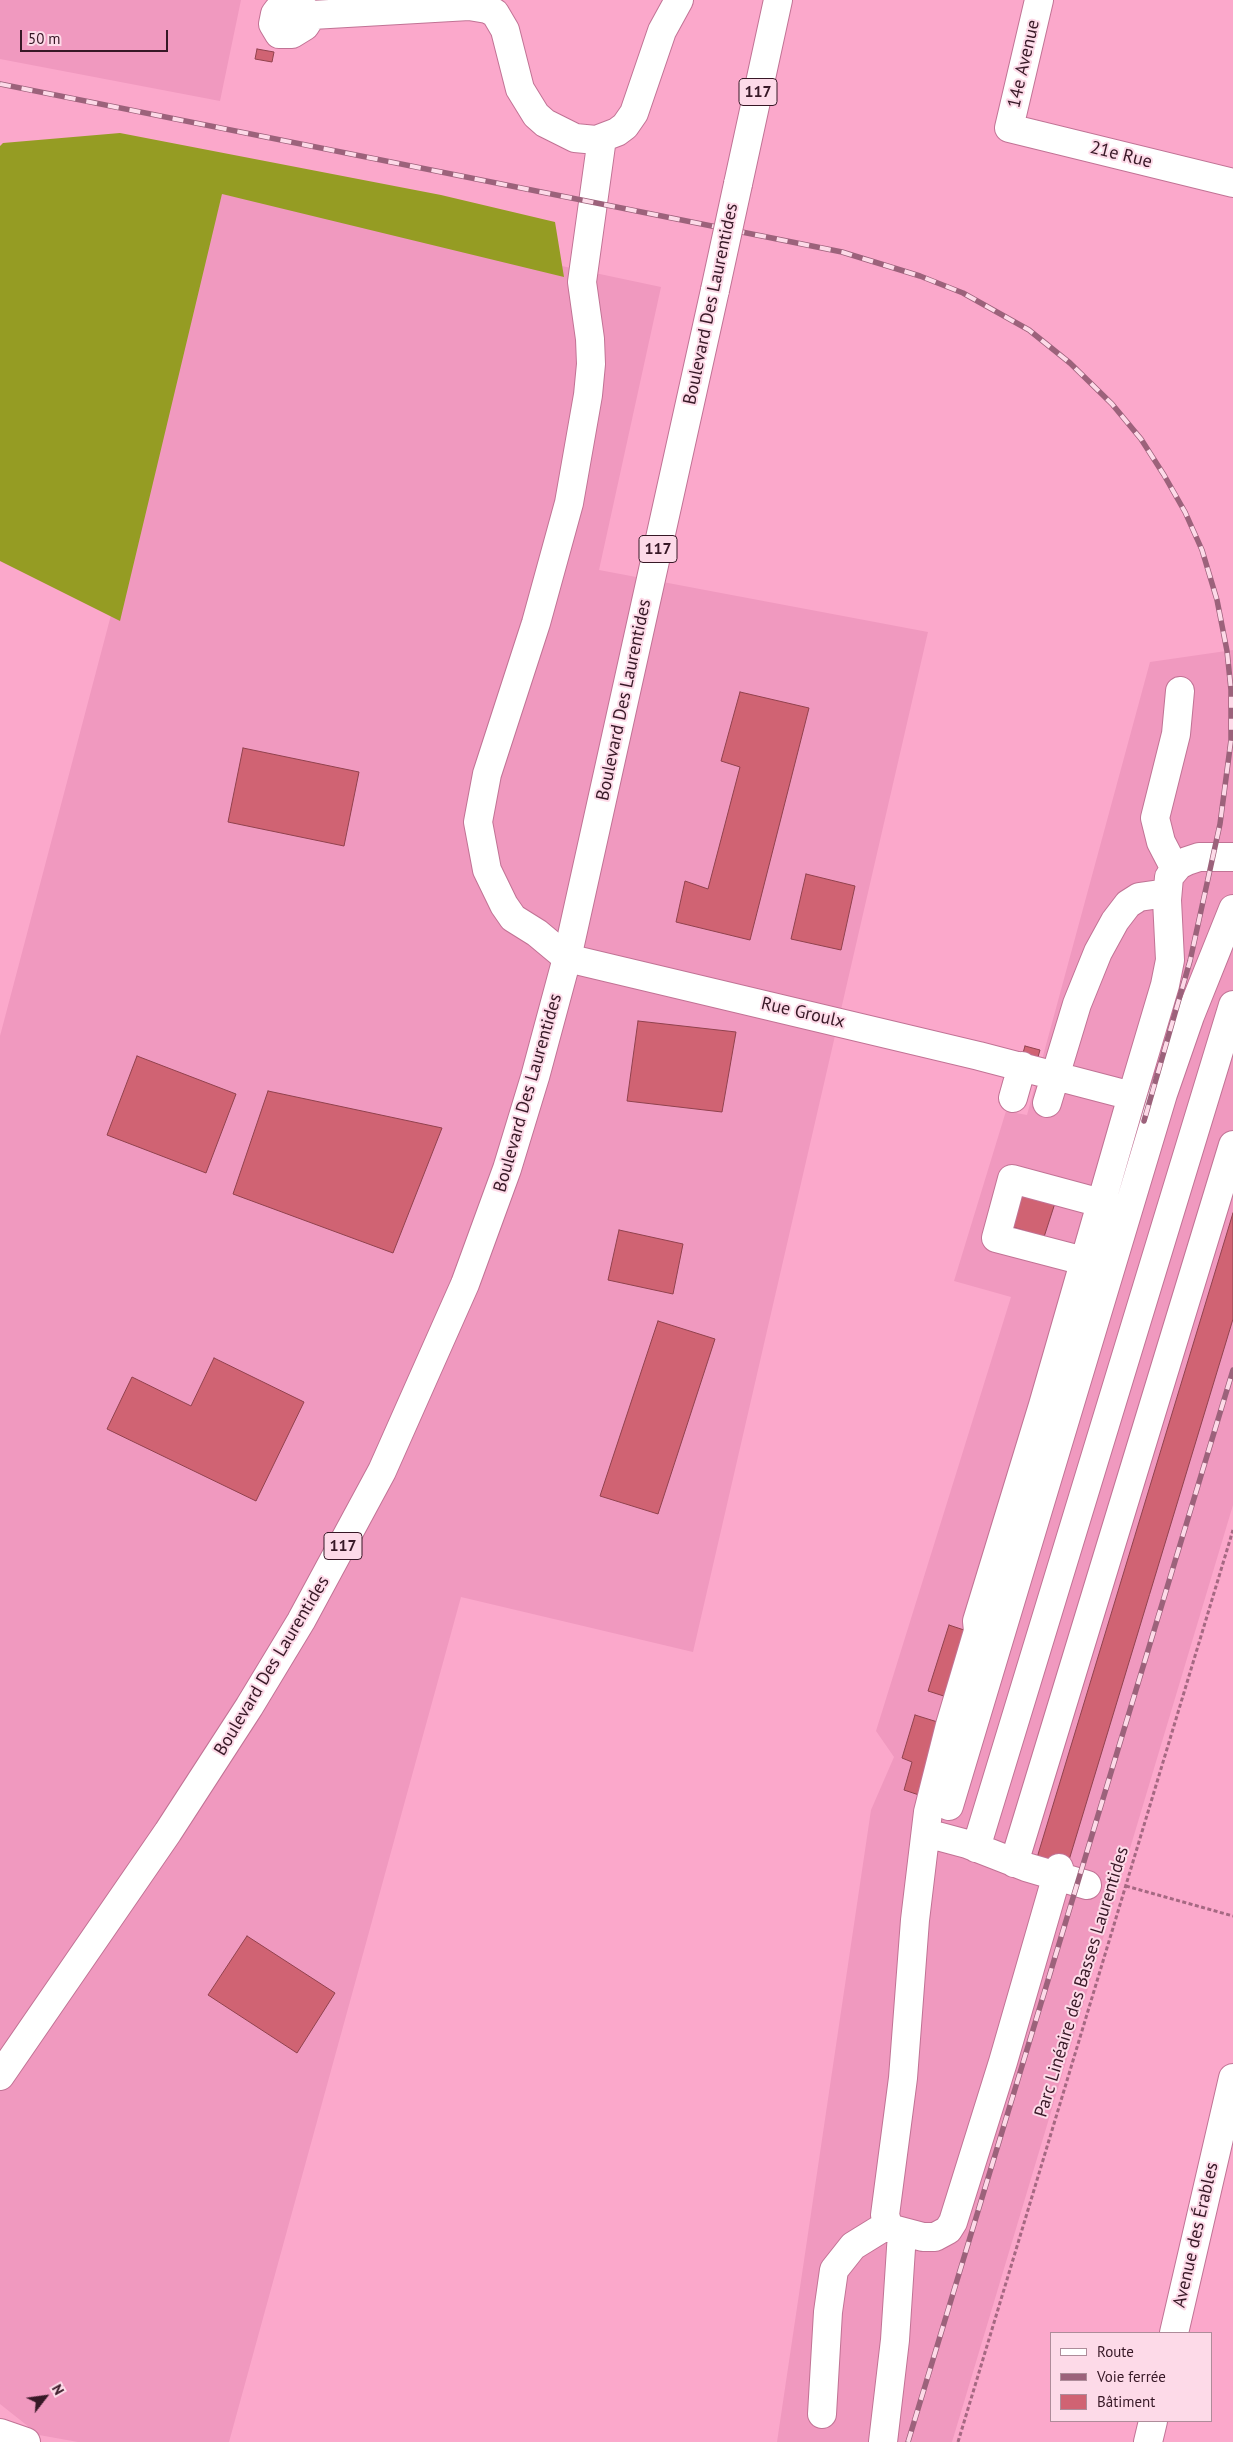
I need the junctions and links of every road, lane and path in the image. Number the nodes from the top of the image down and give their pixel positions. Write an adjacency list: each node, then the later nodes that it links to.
1 (679, 0): 6 (main road)
2 (778, 0): 12 (main road, Boulevard Des Laurentides / 117, bridge)
3 (1039, 0): 5 (main road, 14e Avenue)
4 (312, 16): 6 (main road)
5 (1009, 128): 7 (main road, 21e Rue)
6 (602, 138): 12 (main road)
7 (1233, 183)
8 (1180, 691): 10 (main road)
9 (1232, 855): 10 (main road)
10 (1171, 881): 14 (main road); 15 (main road)
11 (1233, 909): 22 (main road)
12 (566, 958): 14 (main road, Rue Groulx); 29 (main road, Boulevard Des Laurentides / 117)
13 (1233, 1005): 23 (main road)
14 (1038, 1071): 15 (main road, Rue Groulx); 16 (main road); 17 (main road)
15 (1132, 1096): 19 (main road)
16 (1013, 1098)
17 (1047, 1103)
18 (1233, 1145): 24 (main road)
19 (1101, 1203): 20 (main road); 20 (main road)
20 (1084, 1261): 22 (main road)
21 (1233, 1530): 27 (path, Parc Linéaire des Basses Laurentides)
22 (933, 1835): 23 (main road); 31 (main road)
23 (976, 1848): 24 (main road)
24 (1014, 1863): 25 (main road)
25 (1058, 1872): 26 (main road); 31 (main road)
26 (1088, 1885)
27 (1126, 1886): 28 (path); 38 (path, Parc Linéaire des Basses Laurentides)
28 (1233, 1916)
29 (0, 2076)
30 (1233, 2078): 32 (main road, Avenue des Érables)
31 (895, 2229): 33 (main road); 37 (main road)
32 (1174, 2332)
33 (822, 2414)
34 (1153, 2422): 39 (main road)
35 (0, 2434): 36 (main road)
36 (26, 2442)
37 (883, 2442)
38 (958, 2442)
39 (1148, 2442)

